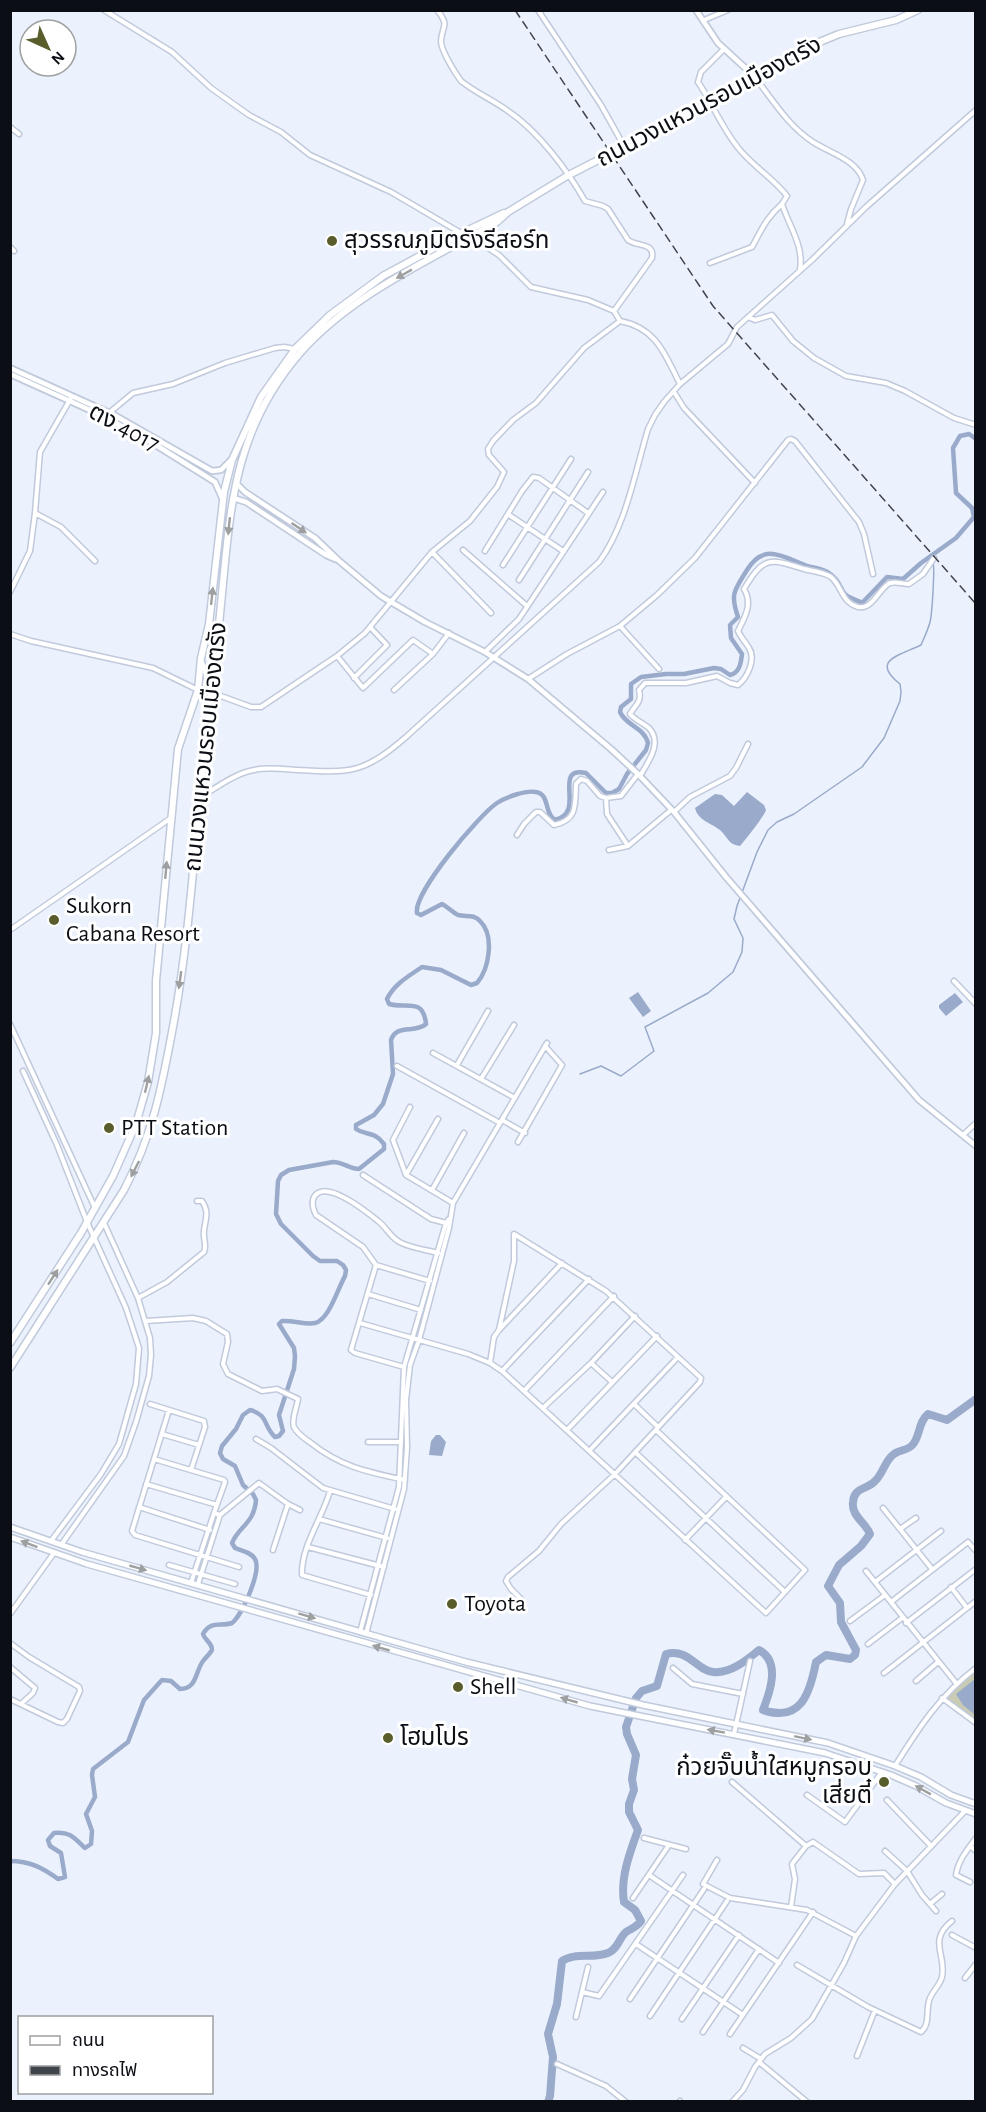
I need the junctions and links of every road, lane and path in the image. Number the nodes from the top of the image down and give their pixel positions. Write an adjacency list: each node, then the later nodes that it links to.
1 (104, 10): 19 (street)
2 (438, 10): 15 (street)
3 (538, 10): 14 (street)
4 (696, 10): 7 (street)
5 (728, 10): 7 (street)
6 (918, 10): 9 (highway, ถนนวงแหวนรอบเมืองตรัง)
7 (704, 20): 8 (street)
8 (724, 49): 9 (street); 10 (street)
9 (754, 76): 10 (highway, ถนนวงแหวนรอบเมืองตรัง); 18 (street)
10 (711, 102): 14 (highway, ถนนวงแหวนรอบเมืองตรัง); 16 (street)
11 (975, 110): 18 (street)
12 (10, 127): 13 (street)
13 (19, 134)
14 (624, 146): 15 (highway, ถนนวงแหวนรอบเมืองตรัง)
15 (567, 176): 17 (highway, ถนนวงแหวนรอบเมืองตรัง); 25 (street)
16 (783, 204): 23 (street); 24 (street)
17 (508, 212): 19 (highway, ถนนวงแหวนรอบเมืองตรัง); 20 (highway, ถนนวงแหวนรอบเมืองตรัง)
18 (847, 225): 24 (street)
19 (462, 233): 28 (highway, ถนนวงแหวนรอบเมืองตรัง)
20 (471, 237): 25 (street); 39 (highway, ถนนวงแหวนรอบเมืองตรัง, one-way to 39)
21 (10, 247): 22 (street)
22 (14, 251)
23 (710, 263)
24 (800, 270): 26 (street)
25 (614, 312): 27 (street)
26 (748, 317): 31 (street); 35 (street)
27 (620, 321): 31 (street); 54 (street)
28 (296, 349): 34 (street); 37 (highway, ถนนวงแหวนรอบเมืองตรัง)
29 (10, 368): 33 (street, ตง.4017)
30 (10, 374): 33 (street, ตง.4017)
31 (680, 384): 32 (street)
32 (674, 391): 40 (street); 73 (street)
33 (71, 398): 34 (street, ตง.4017); 44 (street, ตง.4017); 46 (street)
34 (109, 413): 37 (street, ตง.4017)
35 (975, 425)
36 (571, 459): 41 (street)
37 (232, 460): 44 (highway, ถนนวงแหวนรอบเมืองตรัง)
38 (588, 472): 45 (street)
39 (235, 482): 43 (highway, ถนนวงแหวนรอบเมืองตรัง); 56 (street, one-way to 56)
40 (755, 483): 59 (street); 65 (street)
41 (553, 488): 45 (street); 48 (street); 49 (street)
42 (603, 492): 47 (street)
43 (232, 498): 56 (street); 79 (highway, ถนนวงแหวนรอบเมืองตรัง, one-way to 79)
44 (223, 500): 72 (highway, ถนนวงแหวนรอบเมืองตรัง, one-way to 44)
45 (571, 501): 47 (street); 50 (street)
46 (35, 513): 57 (street); 61 (street)
47 (588, 513): 53 (street)
48 (509, 516): 49 (street); 52 (street)
49 (527, 527): 50 (street); 58 (street)
50 (546, 540): 53 (street); 60 (street)
51 (463, 550): 63 (street)
52 (485, 551)
53 (564, 551): 63 (street)
54 (432, 552): 62 (street); 64 (street)
55 (934, 558): 81 (street)
56 (338, 560): 62 (street)
57 (95, 561)
58 (503, 565)
59 (873, 574)
60 (519, 580)
61 (10, 592)
62 (392, 602): 66 (street); 68 (street)
63 (527, 606): 69 (street)
64 (491, 613)
65 (620, 626): 74 (street); 76 (street)
66 (370, 627): 71 (street); 75 (street)
67 (10, 633): 77 (street)
68 (449, 633): 69 (street); 70 (street)
69 (486, 652): 73 (street)
70 (433, 654): 75 (street); 78 (street)
71 (337, 656): 75 (street); 79 (street)
72 (201, 658): 77 (highway, ถนนวงแหวนรอบเมืองตรัง); 79 (street)
73 (495, 658): 76 (street); 82 (street)
74 (658, 669)
75 (354, 678)
76 (528, 679): 81 (street)
77 (198, 690): 85 (highway, ถนนวงแหวนรอบเมืองตรัง)
78 (394, 690)
79 (210, 692): 82 (highway, ถนนวงแหวนรอบเมืองตรัง)
80 (748, 744): 84 (street)
81 (639, 774): 83 (street); 84 (street)
82 (200, 798): 117 (highway, ถนนวงแหวนรอบเมืองตรัง, one-way to 117)
83 (606, 798): 86 (street); 87 (street)
84 (672, 811): 87 (street); 107 (street)
85 (171, 818): 89 (street); 115 (highway, ถนนวงแหวนรอบเมืองตรัง, one-way to 85)
86 (517, 835)
87 (628, 846): 88 (street)
88 (609, 850)
89 (10, 930)
90 (954, 981): 91 (street)
91 (975, 1005)
92 (488, 1011): 96 (street)
93 (10, 1024): 115 (street)
94 (514, 1025): 99 (street)
95 (433, 1053): 96 (street)
96 (457, 1065): 99 (street)
97 (397, 1066): 103 (street)
98 (23, 1071): 116 (street)
99 (482, 1079): 100 (street)
100 (515, 1098): 103 (street); 106 (street)
101 (410, 1107): 111 (street)
102 (438, 1119): 111 (street)
103 (501, 1121): 106 (street); 114 (street)
104 (975, 1123): 107 (street)
105 (464, 1133): 112 (street)
106 (525, 1133): 108 (street)
107 (963, 1135): 109 (street)
108 (518, 1142)
109 (975, 1146)
110 (363, 1175): 118 (street)
111 (406, 1175): 112 (street)
112 (432, 1190): 114 (street)
113 (197, 1201): 127 (street)
114 (453, 1203): 118 (street)
115 (95, 1208): 116 (highway, ถนนวงแหวนรอบเมืองตรัง)
116 (87, 1222): 119 (street); 136 (highway, ถนนวงแหวนรอบเมืองตรัง, one-way to 116)
117 (104, 1223): 119 (highway, ถนนวงแหวนรอบเมืองตรัง); 127 (street)
118 (448, 1224): 120 (street); 135 (street)
119 (95, 1238): 141 (highway, ถนนวงแหวนรอบเมืองตรัง); 187 (street)
120 (438, 1252): 122 (street); 124 (street)
121 (562, 1263): 123 (street); 132 (street); 132 (street)
122 (376, 1265): 124 (street); 125 (street)
123 (589, 1279): 126 (street); 142 (street)
124 (430, 1281): 128 (street)
125 (368, 1294): 128 (street); 131 (street)
126 (614, 1296): 129 (street); 144 (street)
127 (138, 1298): 130 (street)
128 (421, 1310): 134 (street)
129 (635, 1316): 133 (street); 139 (street)
130 (146, 1321): 161 (street); 188 (street)
131 (360, 1323): 134 (street); 140 (street)
132 (499, 1330): 138 (street)
133 (657, 1336): 137 (street); 143 (street)
134 (413, 1339): 135 (street); 140 (street)
135 (419, 1340): 138 (street); 162 (street)
136 (10, 1343)
137 (678, 1357): 146 (street); 149 (street)
138 (490, 1363): 142 (street)
139 (591, 1363): 143 (street); 147 (street)
140 (404, 1367): 154 (street)
141 (10, 1368)
142 (502, 1371): 144 (street)
143 (612, 1382): 150 (street)
144 (524, 1391): 147 (street)
145 (150, 1404): 148 (street)
146 (634, 1404): 149 (street); 156 (street)
147 (543, 1408): 150 (street)
148 (169, 1410): 151 (street); 155 (street)
149 (657, 1428): 157 (street); 165 (street)
150 (567, 1430): 156 (street)
151 (162, 1434): 155 (street); 158 (street)
152 (256, 1439): 164 (street)
153 (368, 1442): 154 (street)
154 (401, 1442): 161 (street)
155 (199, 1445): 159 (street)
156 (590, 1450): 160 (street)
157 (635, 1452): 160 (street); 175 (street)
158 (154, 1459): 159 (street); 163 (street)
159 (191, 1470): 167 (street)
160 (615, 1474): 186 (street); 213 (street)
161 (400, 1479): 162 (street); 171 (street)
162 (405, 1480): 172 (street)
163 (146, 1484): 167 (street); 168 (street)
164 (330, 1491): 171 (street); 177 (street)
165 (726, 1497): 175 (street); 209 (street)
166 (288, 1504): 170 (street); 174 (street); 190 (street)
167 (217, 1505): 173 (street)
168 (139, 1507): 179 (street); 194 (street)
169 (883, 1508): 180 (street)
170 (300, 1509)
171 (394, 1509): 172 (street); 184 (street)
172 (399, 1511): 185 (street)
173 (214, 1513): 174 (street); 179 (street)
174 (220, 1515): 182 (street)
175 (706, 1518): 186 (street); 209 (street)
176 (916, 1518): 180 (street)
177 (319, 1519): 184 (street); 189 (street)
178 (10, 1527): 187 (main road)
179 (208, 1530): 182 (street); 194 (street)
180 (900, 1530): 191 (street)
181 (941, 1531): 191 (street)
182 (214, 1532): 195 (street)
183 (10, 1537): 193 (main road, one-way to 183)
184 (385, 1537): 185 (street); 197 (street)
185 (392, 1539): 199 (street)
186 (685, 1540): 209 (street)
187 (51, 1542): 188 (main road); 193 (main road)
188 (61, 1545): 193 (main road); 206 (main road, one-way to 206)
189 (308, 1547): 197 (street); 210 (street)
190 (273, 1550)
191 (916, 1550): 200 (street); 205 (street)
192 (975, 1551): 200 (street)
193 (54, 1553): 217 (street); 239 (main road, one-way to 193)
194 (200, 1555): 195 (street); 203 (street)
195 (206, 1557): 198 (street); 204 (street)
196 (169, 1565): 203 (street)
197 (377, 1565): 199 (street); 210 (street)
198 (238, 1567)
199 (384, 1567): 212 (street)
200 (932, 1569): 215 (street)
201 (975, 1569): 208 (street)
202 (866, 1571): 205 (street)
203 (195, 1572): 204 (street); 206 (street)
204 (201, 1574): 206 (street); 207 (street)
205 (874, 1582): 211 (street)
206 (194, 1583): 221 (main road, one-way to 221)
207 (235, 1584)
208 (951, 1587): 216 (street); 220 (street)
209 (785, 1592)
210 (369, 1595): 212 (street); 221 (street)
211 (885, 1595): 215 (street); 219 (street)
212 (376, 1596): 221 (street)
213 (522, 1600)
214 (975, 1601): 216 (street)
215 (891, 1602): 218 (street)
216 (967, 1608): 223 (street)
217 (10, 1614)
218 (902, 1618): 220 (street); 224 (street)
219 (850, 1621)
220 (906, 1623): 223 (street)
221 (363, 1633): 238 (main road)
222 (10, 1643): 236 (street)
223 (922, 1643): 226 (street); 230 (street)
224 (868, 1644)
225 (750, 1661): 233 (street)
226 (938, 1662): 231 (street); 232 (street)
227 (10, 1667): 236 (street)
228 (673, 1668): 233 (street)
229 (975, 1668): 232 (street)
230 (884, 1673)
231 (916, 1681)
232 (956, 1683): 234 (street)
233 (742, 1694): 238 (street)
234 (942, 1698): 237 (street); 240 (street)
235 (10, 1699): 236 (street)
236 (21, 1704)
237 (975, 1724)
238 (736, 1725): 239 (street); 240 (main road, one-way to 240)
239 (734, 1734): 241 (main road)
240 (895, 1766): 245 (main road)
241 (882, 1771): 243 (street); 246 (main road, one-way to 241)
242 (732, 1782): 251 (street)
243 (807, 1795)
244 (887, 1800): 252 (street)
245 (975, 1804)
246 (965, 1810): 247 (main road); 252 (street)
247 (975, 1814)
248 (644, 1838): 250 (street)
249 (975, 1838): 253 (street)
250 (669, 1845): 254 (street); 259 (street)
251 (806, 1846): 262 (street); 270 (street)
252 (931, 1846): 258 (street)
253 (970, 1846): 256 (street); 261 (street)
254 (686, 1849)
255 (885, 1851): 258 (street)
256 (975, 1851)
257 (717, 1860): 270 (street)
258 (907, 1871): 262 (street); 268 (street)
259 (649, 1875): 264 (street); 266 (street)
260 (683, 1875): 264 (street)
261 (970, 1882)
262 (895, 1884): 277 (street)
263 (704, 1889): 269 (street)
264 (671, 1890): 269 (street); 278 (street)
265 (942, 1894): 268 (street)
266 (633, 1898)
267 (727, 1901): 273 (street)
268 (930, 1904): 271 (street)
269 (694, 1905): 273 (street); 281 (street)
270 (791, 1907): 272 (street)
271 (936, 1911)
272 (813, 1912): 277 (street); 282 (street)
273 (715, 1920): 275 (street); 286 (street)
274 (952, 1921): 293 (street)
275 (739, 1935): 280 (street); 289 (street)
276 (952, 1935): 279 (street)
277 (856, 1936): 288 (street)
278 (636, 1944): 281 (street); 290 (street)
279 (975, 1948)
280 (759, 1949): 282 (street); 292 (street)
281 (658, 1958): 286 (street); 291 (street)
282 (779, 1963): 294 (street)
283 (975, 1964): 287 (street)
284 (797, 1965): 288 (street)
285 (588, 1967): 290 (street)
286 (679, 1972): 289 (street); 295 (street)
287 (965, 1978)
288 (831, 1984): 293 (street); 302 (street)
289 (703, 1988): 292 (street); 297 (street)
290 (582, 1992): 296 (street)
291 (630, 1999)
292 (723, 2002): 294 (street); 298 (street)
293 (875, 2010): 301 (street)
294 (743, 2015): 299 (street)
295 (650, 2016)
296 (576, 2017)
297 (682, 2019)
298 (703, 2032)
299 (730, 2034)
300 (743, 2048): 302 (street)
301 (857, 2056)
302 (760, 2060): 305 (street); 306 (street)
303 (557, 2064): 304 (street)
304 (626, 2102)
305 (732, 2102)
306 (807, 2102)

